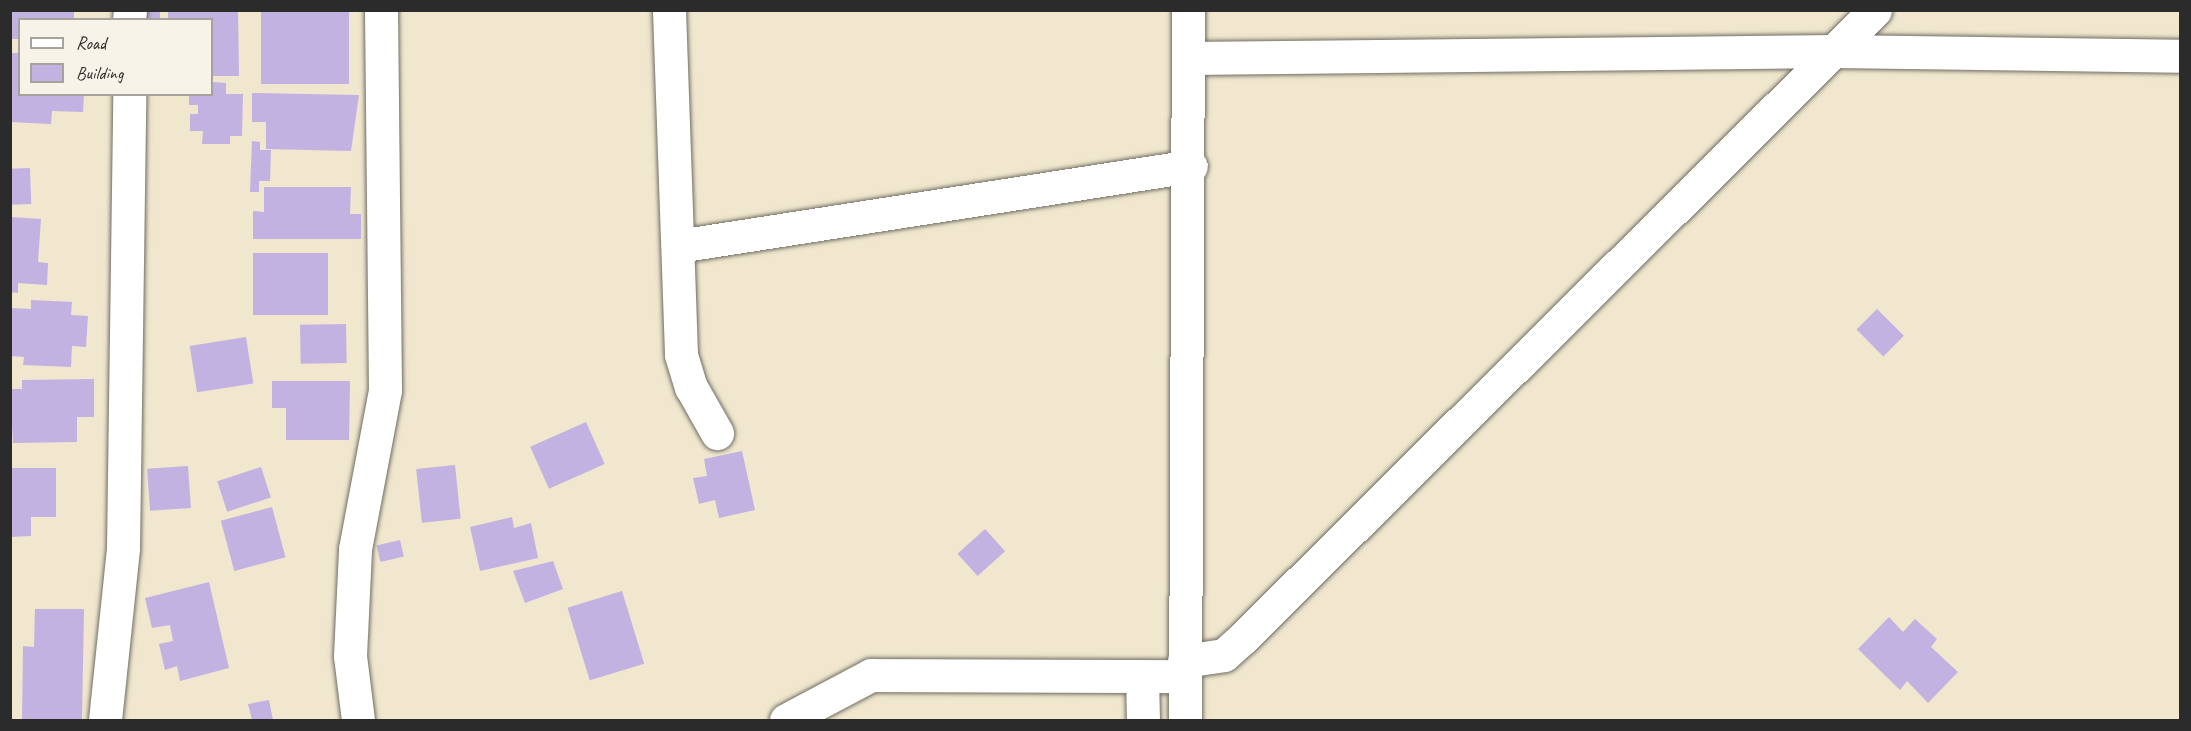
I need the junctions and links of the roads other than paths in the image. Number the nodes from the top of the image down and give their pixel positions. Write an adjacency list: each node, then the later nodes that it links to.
1 (381, 10): 15 (street)
2 (669, 10): 10 (street)
3 (1188, 10): 7 (street)
4 (1875, 10): 5 (street)
5 (1834, 51): 6 (street); 7 (street); 12 (street)
6 (2181, 56)
7 (1189, 58): 9 (street)
8 (129, 96): 14 (street)
9 (1191, 166): 10 (street); 12 (street)
10 (678, 246): 11 (street)
11 (717, 433)
12 (1184, 668): 13 (street); 18 (street)
13 (1142, 676): 16 (street); 17 (street)
14 (105, 720)
15 (358, 720)
16 (786, 720)
17 (1143, 720)
18 (1185, 720)

